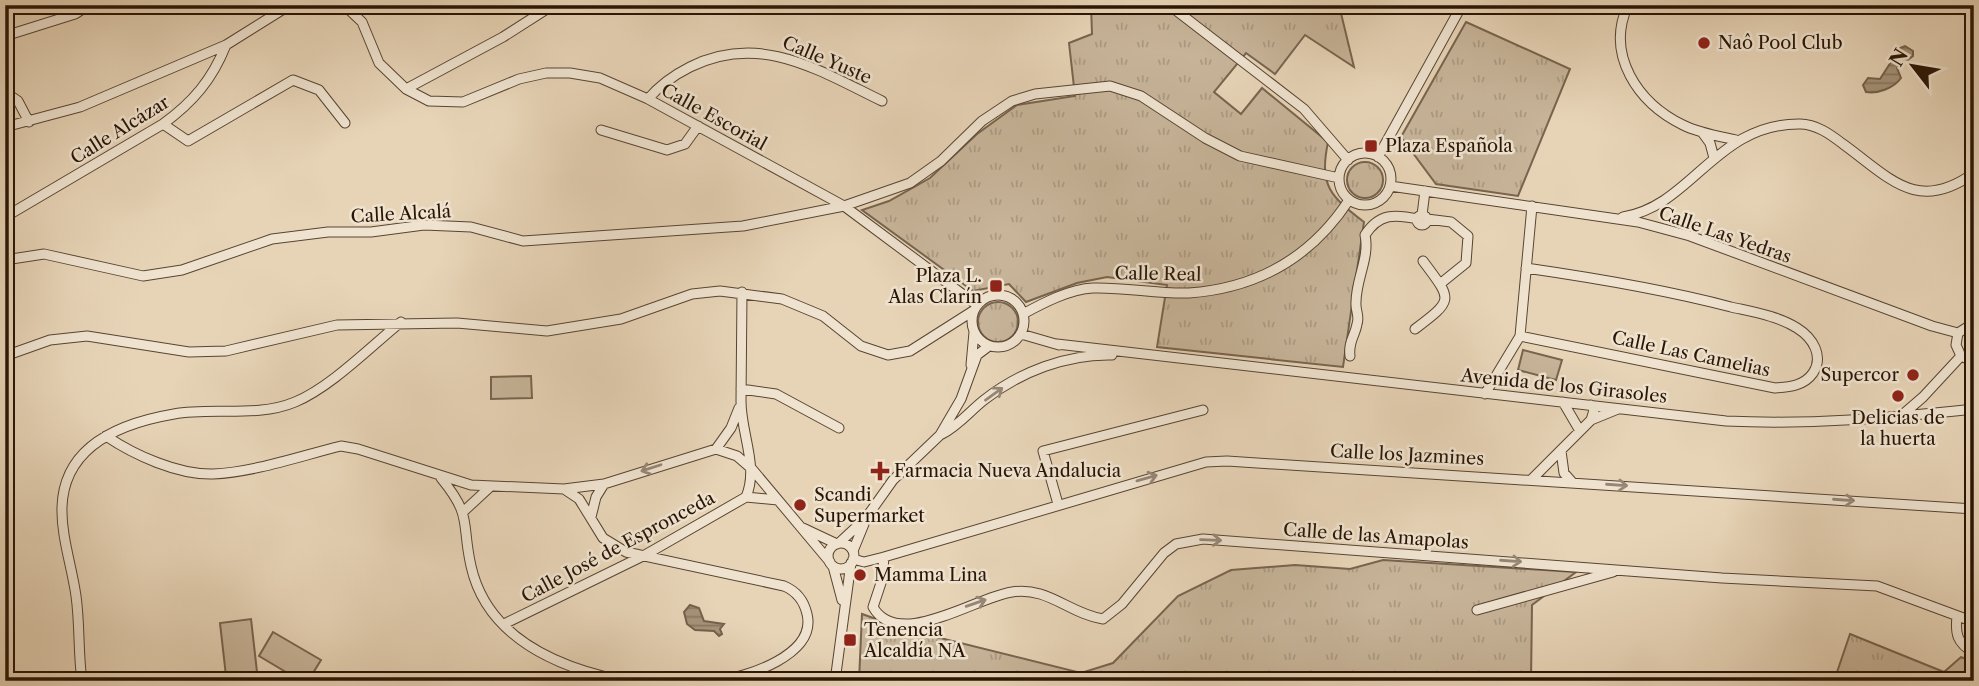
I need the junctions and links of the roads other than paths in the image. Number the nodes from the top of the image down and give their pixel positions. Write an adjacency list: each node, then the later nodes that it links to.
1 (89, 5): 8 (street)
2 (290, 5): 9 (street)
3 (344, 5): 10 (street)
4 (553, 5): 10 (street)
5 (1169, 5): 24 (street)
6 (1462, 5): 22 (street)
7 (1628, 5): 20 (street)
8 (5, 36)
9 (226, 45): 14 (street); 16 (street, Calle Alcázar)
10 (406, 89): 12 (street, Calle Escorial)
11 (5, 92): 14 (street)
12 (648, 99): 13 (street, Calle Yuste); 17 (street, Calle Escorial)
13 (882, 101)
14 (29, 122): 18 (street)
15 (345, 123): 16 (street)
16 (163, 124): 33 (street, Calle Alcázar)
17 (698, 126): 19 (street); 30 (street, Calle Escorial)
18 (5, 127)
19 (601, 130)
20 (1702, 132): 21 (street); 23 (street)
21 (1736, 140): 23 (street); 25 (street)
22 (1378, 157): 24 (street); 27 (street)
23 (1714, 158): 32 (street)
24 (1348, 160): 26 (street)
25 (1974, 173)
26 (1339, 178): 29 (street); 30 (street, Calle Alcalá)
27 (1390, 186): 28 (street, Calle Las Yedras); 29 (street)
28 (1425, 191): 31 (street, Calle Las Yedras); 34 (street)
29 (1349, 200): 43 (street, Calle Real)
30 (844, 206): 37 (street, Calle Alcalá); 42 (street, Calle Escorial)
31 (1532, 206): 35 (street, Calle Las Yedras); 39 (street)
32 (1651, 209): 35 (street); 36 (street)
33 (5, 216)
34 (1422, 218): 40 (street); 57 (street)
35 (1617, 218): 36 (street, Calle Las Yedras)
36 (1662, 229): 49 (street, Calle Las Yedras)
37 (5, 260)
38 (1423, 261): 40 (street)
39 (1526, 268): 51 (street); 51 (street, Calle Las Camelias)
40 (1440, 284): 47 (street)
41 (743, 292): 44 (street); 46 (street); 61 (street)
42 (975, 308): 43 (street); 46 (street); 48 (street)
43 (1023, 314): 50 (street)
44 (401, 322): 54 (street); 74 (street)
45 (1974, 323): 49 (street)
46 (956, 324): 48 (street)
47 (1415, 329)
48 (973, 332): 53 (street); 60 (street)
49 (1958, 333): 58 (street)
50 (1021, 334): 52 (street, Avenida de los Girasoles); 53 (street)
51 (1520, 336): 62 (street)
52 (1057, 344): 55 (street, Avenida de los Girasoles); 56 (street, Avenida de los Girasoles)
53 (989, 346): 60 (street)
54 (5, 356)
55 (1088, 356): 56 (street, Avenida de los Girasoles); 73 (street, Avenida de los Girasoles, one-way to 55)
56 (1152, 356): 62 (street, Avenida de los Girasoles)
57 (1350, 356)
58 (1961, 356): 59 (street); 69 (street)
59 (1974, 362)
60 (971, 367): 73 (street)
61 (741, 389): 64 (street); 72 (street)
62 (1485, 394): 63 (street, Avenida de los Girasoles)
63 (1563, 402): 65 (street, Avenida de los Girasoles); 71 (street)
64 (741, 403): 75 (street); 77 (street)
65 (1588, 404): 66 (street, Avenida de los Girasoles); 70 (street); 71 (street)
66 (1621, 408): 69 (street, Avenida de los Girasoles); 70 (street)
67 (1974, 409): 69 (street, Avenida de los Girasoles)
68 (1203, 410): 86 (street)
69 (1899, 417)
70 (1591, 420): 71 (street)
71 (1579, 427): 76 (street)
72 (839, 428)
73 (940, 435): 90 (street)
74 (106, 436): 78 (street); 104 (street)
75 (716, 449): 77 (street); 81 (street, one-way to 81)
76 (1561, 451): 79 (street); 80 (street)
77 (752, 469): 84 (street); 85 (street)
78 (440, 477): 82 (street); 88 (street)
79 (1534, 478): 80 (street, Calle los Jazmines); 86 (street, Calle los Jazmines, one-way to 79)
80 (1572, 482): 87 (street, Calle los Jazmines, one-way to 87)
81 (604, 484): 83 (street); 89 (street)
82 (490, 487): 83 (street); 88 (street)
83 (564, 489): 89 (street)
84 (746, 497): 85 (street); 93 (street, Calle José de Espronceda)
85 (778, 500): 91 (street)
86 (1058, 504): 94 (street, Calle los Jazmines)
87 (1974, 509)
88 (464, 511): 102 (street)
89 (591, 517): 93 (street)
90 (866, 518): 92 (street); 95 (street)
91 (801, 528): 92 (street); 96 (street)
92 (838, 543): 95 (street); 96 (street)
93 (645, 555): 102 (street, Calle José de Espronceda); 106 (street)
94 (884, 557): 95 (street, Calle los Jazmines); 97 (street, Calle de las Amapolas, one-way to 97)
95 (852, 558): 96 (street); 98 (street)
96 (832, 564): 98 (street)
97 (1621, 569): 99 (street); 100 (street, Calle de las Amapolas)
98 (844, 605): 107 (street)
99 (1477, 610)
100 (1958, 616): 101 (street, Calle de las Amapolas); 103 (street)
101 (1974, 622)
102 (504, 624): 105 (street)
103 (1974, 653)
104 (82, 681)
105 (624, 681)
106 (716, 681)
107 (835, 681)

